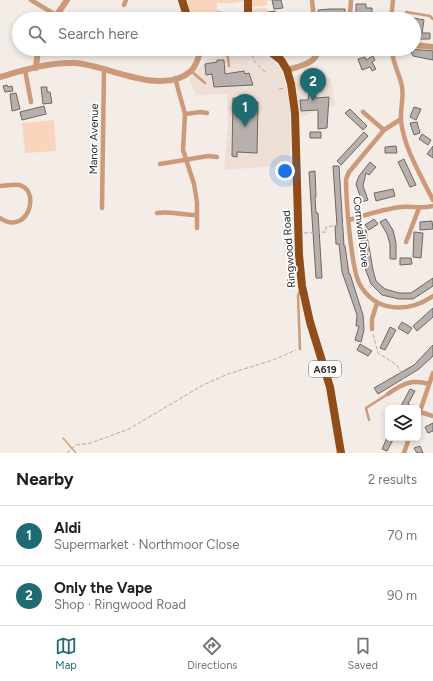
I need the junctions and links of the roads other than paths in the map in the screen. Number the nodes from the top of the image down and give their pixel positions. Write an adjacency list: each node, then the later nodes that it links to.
1 (31, 0): 8 (street)
2 (67, 0): 9 (street)
3 (182, 0): 10 (highway)
4 (248, 0): 11 (highway)
5 (312, 0): 12 (street)
6 (350, 0): 13 (street)
7 (393, 0): 14 (street)
8 (48, 12)
9 (59, 12)
10 (186, 12)
11 (248, 12)
12 (313, 12)
13 (350, 12)
14 (392, 12)
15 (421, 14): 16 (lane)
16 (433, 19)
17 (421, 45): 18 (street)
18 (433, 47)
19 (37, 56): 26 (street)
20 (199, 56): 30 (street)
21 (227, 56): 25 (lane)
22 (278, 56): 29 (highway, Ringwood Road / A619)
23 (315, 56): 29 (street)
24 (393, 56): 38 (street)
25 (229, 66)
26 (36, 68): 27 (street); 28 (street)
27 (25, 70): 31 (street); 34 (street)
28 (104, 70): 32 (street); 46 (street, Manor Avenue)
29 (287, 70): 54 (highway, Ringwood Road / A619)
30 (191, 71): 32 (street); 33 (lane)
31 (0, 77)
32 (175, 78): 37 (street)
33 (205, 83)
34 (31, 102)
35 (363, 112): 39 (street)
36 (207, 113): 37 (street)
37 (185, 114): 41 (street)
38 (401, 119): 39 (street, Cornwall Drive); 44 (street)
39 (384, 130): 51 (street, Cornwall Drive)
40 (217, 157): 41 (street)
41 (186, 161): 42 (street); 49 (street)
42 (160, 164)
43 (0, 186): 50 (street)
44 (433, 200)
45 (433, 206): 47 (street)
46 (102, 208)
47 (419, 208): 51 (street); 53 (street)
48 (157, 213): 49 (street)
49 (197, 215): 52 (street)
50 (0, 218)
51 (349, 222): 56 (street, Cornwall Drive)
52 (197, 228)
53 (406, 242)
54 (302, 286): 58 (lane); 67 (highway, Ringwood Road / A619)
55 (433, 296): 56 (street)
56 (377, 303): 57 (street)
57 (372, 329)
58 (300, 349)
59 (433, 373): 60 (street)
60 (429, 384): 61 (street); 62 (street)
61 (388, 394): 65 (lane)
62 (421, 409)
63 (421, 412): 64 (street)
64 (433, 416)
65 (369, 420)
66 (408, 441): 68 (street)
67 (341, 453)
68 (404, 453)

